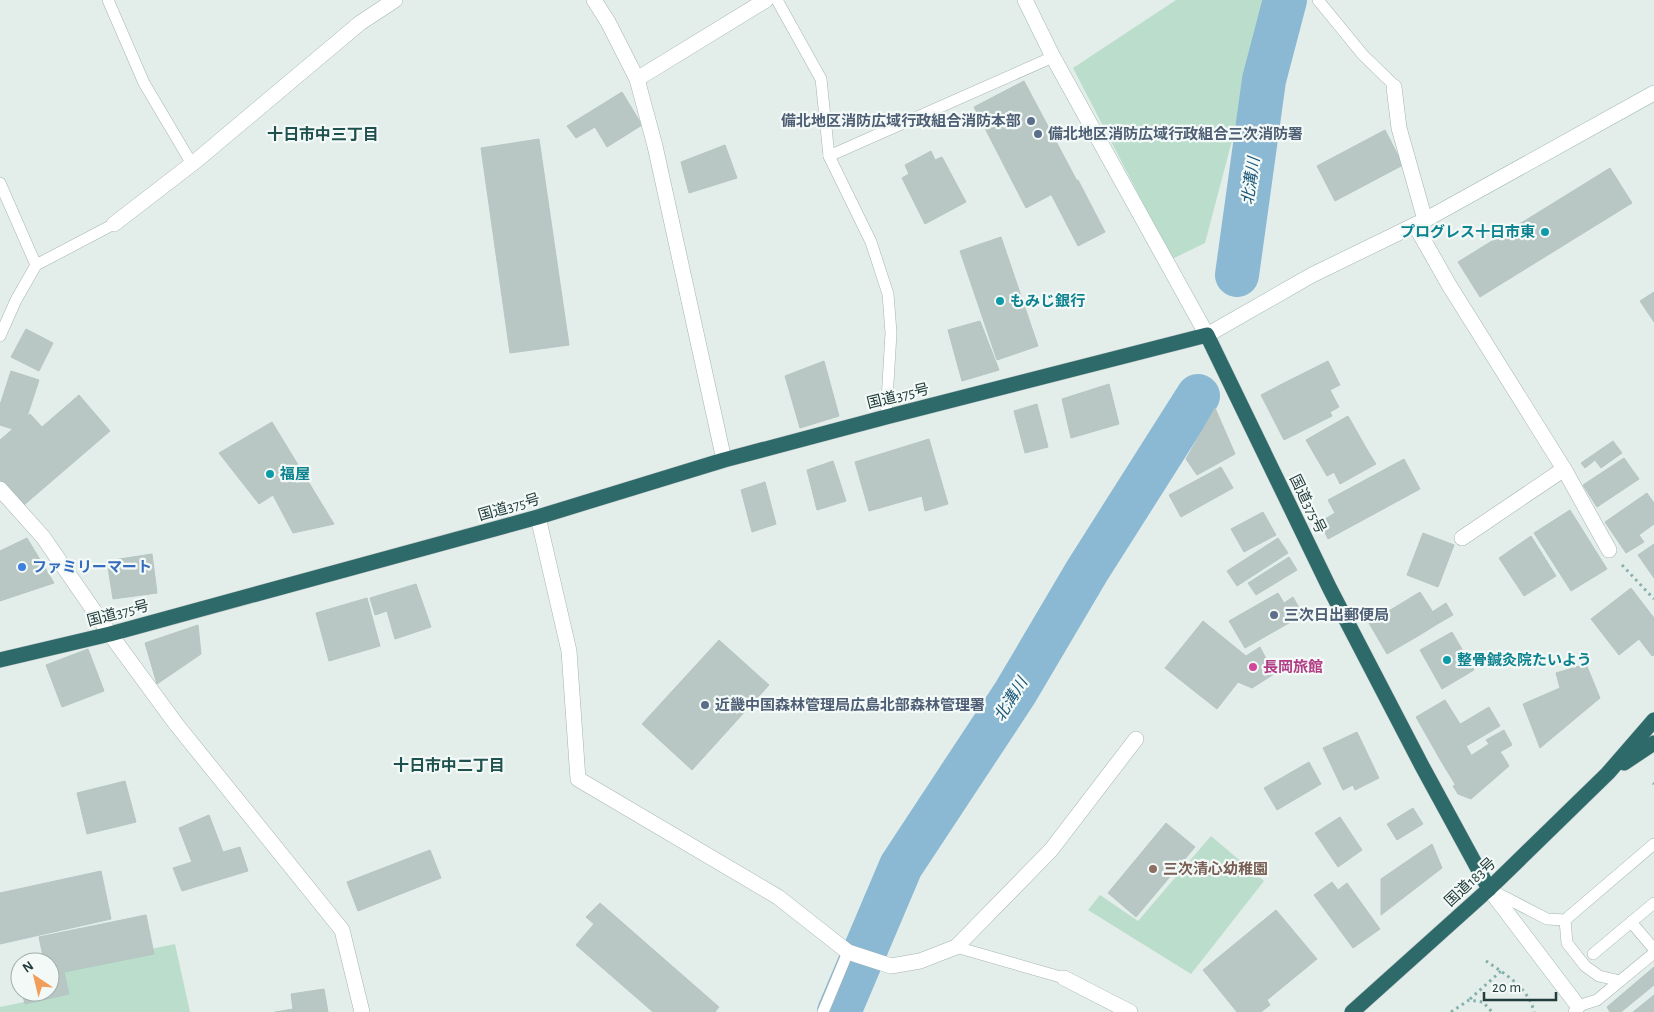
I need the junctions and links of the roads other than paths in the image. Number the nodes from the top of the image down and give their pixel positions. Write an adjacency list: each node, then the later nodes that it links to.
1 (108, 0): 13 (lane)
2 (395, 0): 13 (street)
3 (594, 0): 9 (street)
4 (766, 0): 9 (street)
5 (777, 0): 12 (lane)
6 (1025, 0): 8 (street)
7 (1318, 0): 10 (lane)
8 (1053, 57): 12 (lane); 18 (street)
9 (637, 79): 21 (street)
10 (1394, 88): 15 (street)
11 (1654, 93): 15 (street)
12 (829, 156): 20 (lane)
13 (192, 164): 16 (street)
14 (0, 183): 17 (lane)
15 (1420, 222): 18 (street); 22 (street)
16 (114, 224): 17 (lane)
17 (36, 265): 19 (lane)
18 (1207, 335): 20 (highway, 国道375号); 34 (highway, 国道375号)
19 (0, 336)
20 (886, 417): 21 (highway, 国道375号)
21 (724, 460): 24 (highway, 国道375号)
22 (1564, 469): 25 (street); 26 (street)
23 (0, 489): 27 (street)
24 (538, 517): 27 (highway, 国道375号); 40 (street)
25 (1462, 538)
26 (1609, 550)
27 (110, 634): 28 (highway, 国道375号); 45 (street)
28 (0, 660)
29 (1654, 720): 32 (highway, 国道183号)
30 (1136, 739): 38 (street)
31 (1654, 743): 32 (highway, 国道183号)
32 (1608, 773): 34 (highway, 国道183号)
33 (1654, 844): 36 (lane)
34 (1490, 889): 36 (lane); 44 (street); 48 (highway, 国道183号)
35 (1654, 904): 37 (lane)
36 (1565, 920): 43 (lane)
37 (1631, 922): 39 (lane); 41 (lane)
38 (956, 947): 40 (street); 42 (lane)
39 (1654, 951): 43 (lane)
40 (852, 954): 46 (lane)
41 (1593, 954)
42 (1064, 978): 47 (street)
43 (1620, 981): 44 (lane)
44 (1577, 1010)
45 (362, 1012)
46 (822, 1012)
47 (1130, 1012)
48 (1352, 1012)

